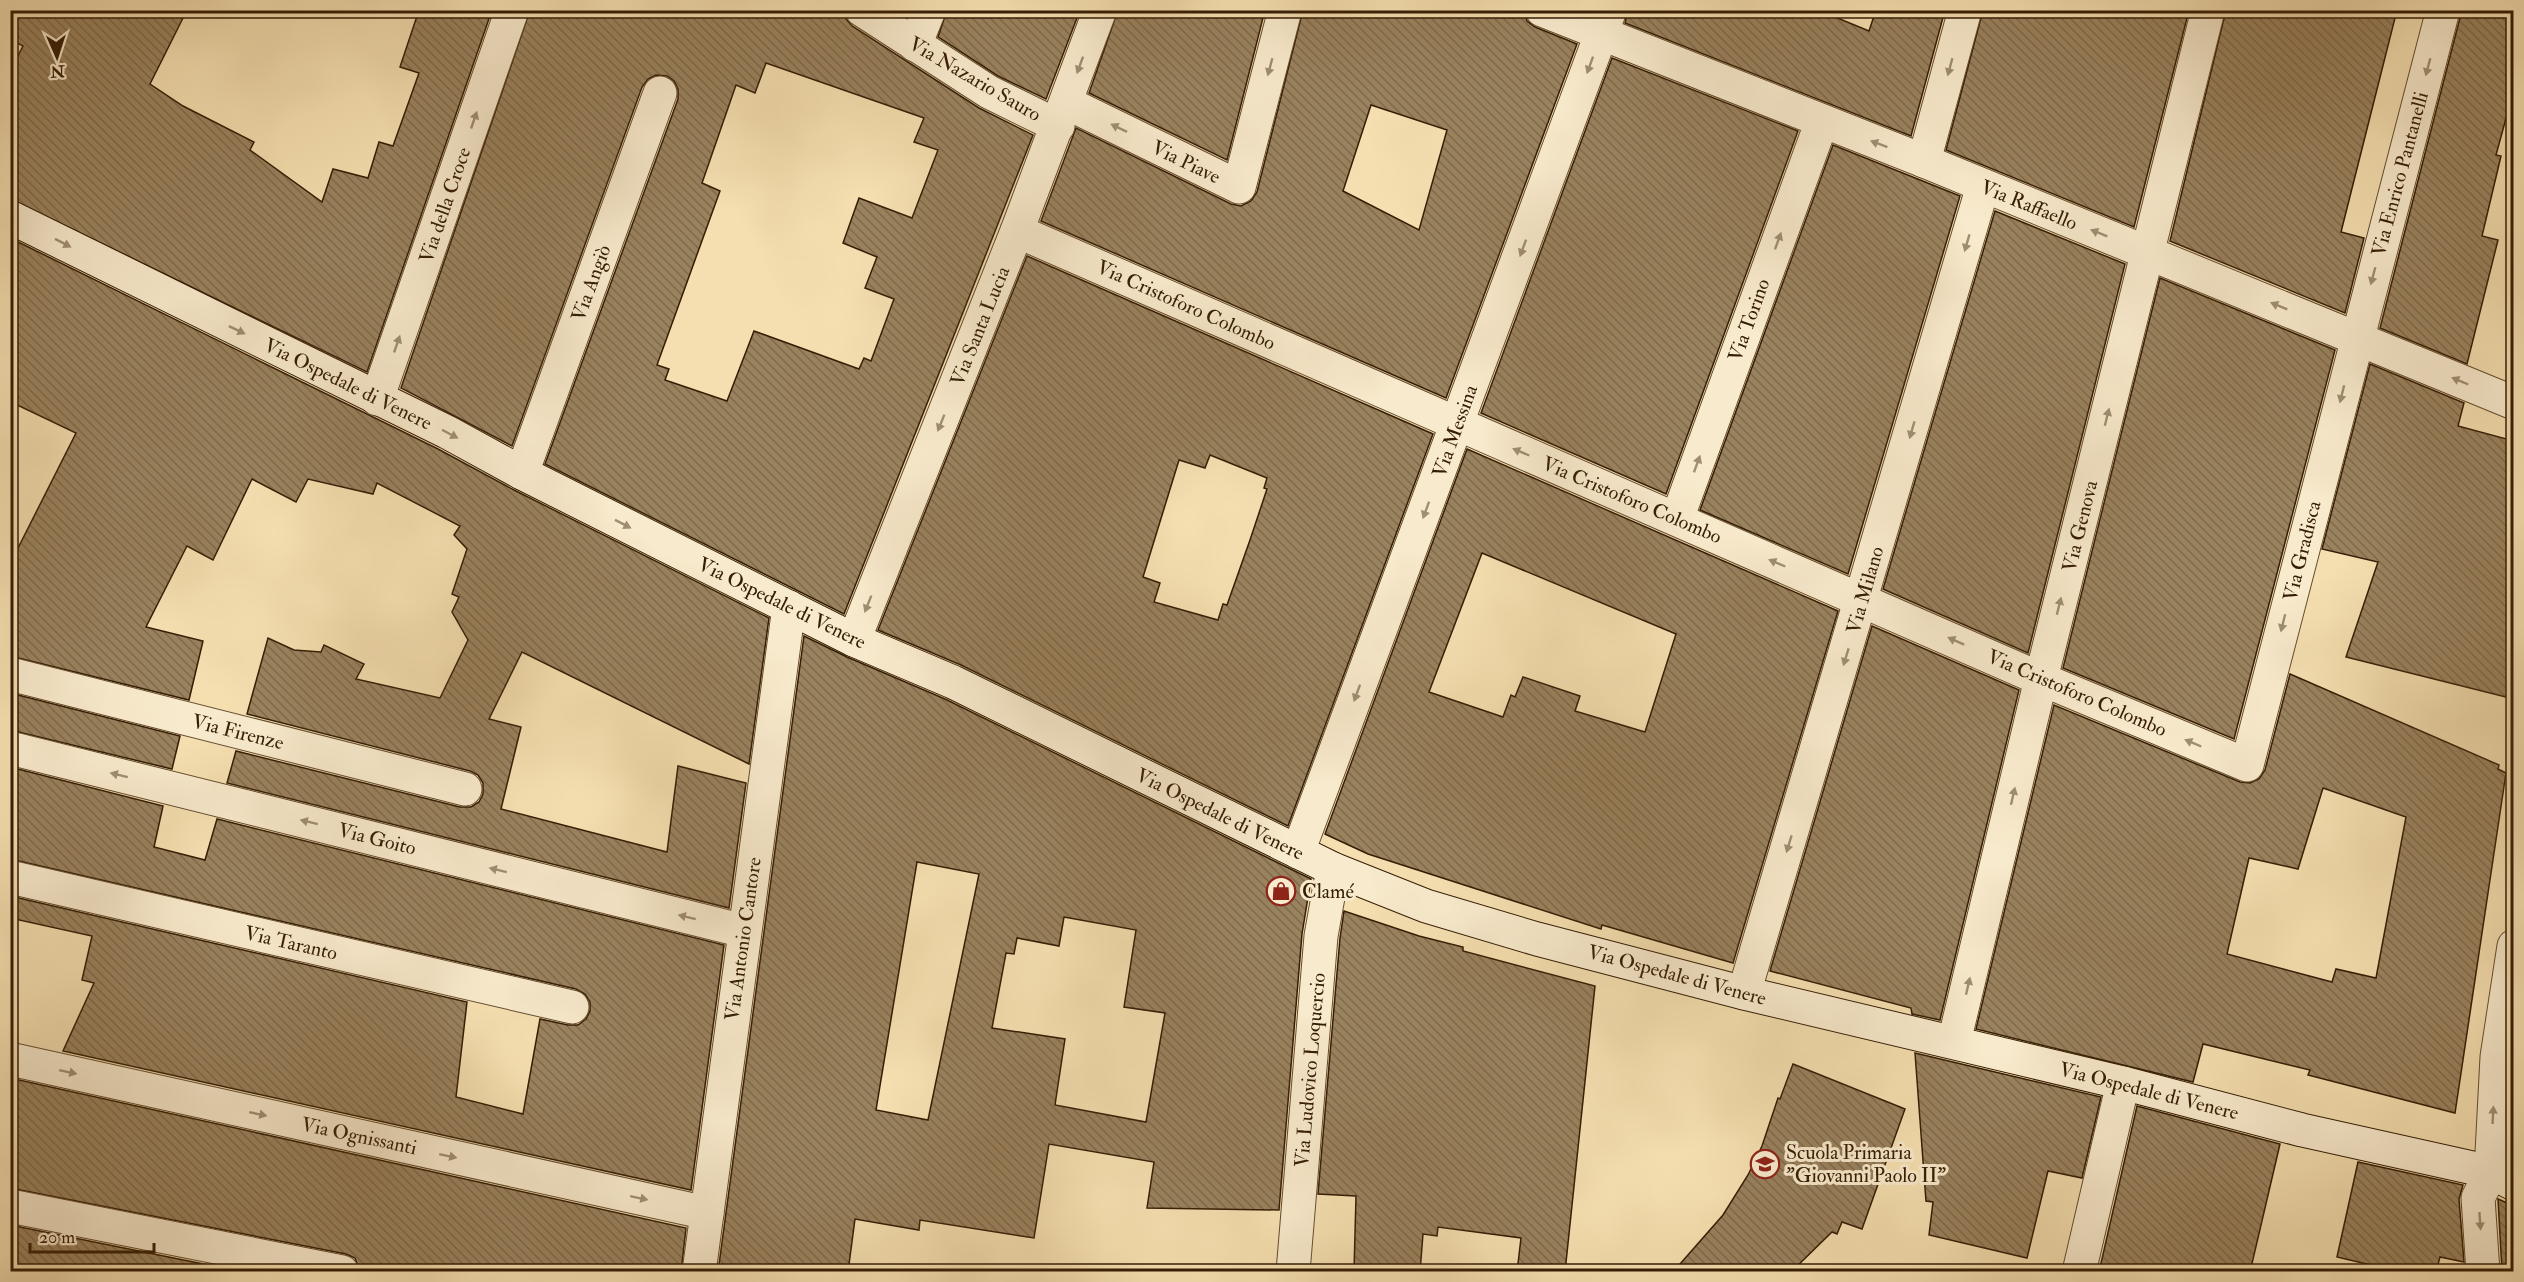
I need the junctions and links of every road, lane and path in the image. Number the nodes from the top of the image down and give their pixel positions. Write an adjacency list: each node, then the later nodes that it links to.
1 (512, 10): 21 (street, Via della Croce, one-way to 1)
2 (862, 10): 11 (street, Via Nazario Sauro)
3 (929, 10): 11 (street)
4 (1100, 10): 13 (street, Via Santa Lucia, one-way to 13)
5 (1285, 10): 13 (street, Via Piave, one-way to 13)
6 (1542, 10): 10 (street, Via Raffaello)
7 (1965, 10): 15 (street, one-way to 15)
8 (2208, 10): 19 (street, Via Genova)
9 (2443, 10): 20 (street, Via Enrico Pantanelli, one-way to 20)
10 (1606, 23): 14 (street, Via Raffaello); 23 (street, Via Messina, one-way to 23)
11 (915, 45): 13 (street, Via Nazario Sauro)
12 (660, 93): 24 (street, Via Angiò)
13 (1062, 114): 18 (street, Via Santa Lucia)
14 (1822, 121): 15 (street, Via Raffaello, one-way to 14); 25 (street, Via Torino, one-way to 14)
15 (1924, 161): 16 (street, Via Raffaello)
16 (1983, 186): 19 (street, Via Raffaello, one-way to 16); 26 (street, Via Milano, one-way to 26)
17 (10, 217): 21 (street, Via Ospedale di Venere, one-way to 21)
18 (1017, 231): 23 (street, Via Cristoforo Colombo); 28 (street, Via Santa Lucia, one-way to 28)
19 (2148, 253): 20 (street, Via Raffaello, one-way to 19); 30 (street, Via Genova, one-way to 19)
20 (2356, 337): 22 (street, Via Raffaello, one-way to 20); 32 (street, Via Gradisca, one-way to 32)
21 (377, 399): 24 (street, Via Ospedale di Venere, one-way to 24)
22 (2514, 404)
23 (1458, 424): 25 (street, Via Cristoforo Colombo, one-way to 23); 34 (street, Via Messina, one-way to 34)
24 (522, 473): 27 (street, Via Ospedale di Venere, one-way to 27)
25 (1677, 519): 26 (street, Via Cristoforo Colombo, one-way to 25)
26 (1863, 600): 30 (street, Via Cristoforo Colombo, one-way to 26); 39 (street, Via Milano, one-way to 39)
27 (789, 607): 28 (street, Via Ospedale di Venere); 37 (street, Via Antonio Cantore)
28 (854, 640): 34 (street, Via Ospedale di Venere)
29 (10, 674): 33 (street, Via Firenze)
30 (2041, 679): 32 (street, Via Cristoforo Colombo, one-way to 30); 41 (street, Via Genova, one-way to 30)
31 (10, 748): 37 (street, Via Goito, one-way to 31)
32 (2247, 765)
33 (465, 789)
34 (1298, 852): 35 (street, Via Ospedale di Venere)
35 (1333, 869): 39 (street, Via Ospedale di Venere); 49 (street, Via Ludovico Loquercio)
36 (10, 877): 40 (street, Via Taranto)
37 (744, 931): 46 (street, Via Antonio Cantore)
38 (2514, 946): 44 (street, one-way to 38)
39 (1744, 993): 41 (street, Via Ospedale di Venere)
40 (572, 1007)
41 (1954, 1042): 43 (street, Via Ospedale di Venere)
42 (10, 1059): 46 (street, Via Ognissanti, one-way to 46)
43 (2123, 1083): 44 (street, Via Ospedale di Venere); 50 (street)
44 (2502, 1178): 51 (street, one-way to 51)
45 (10, 1206): 47 (street)
46 (707, 1213): 48 (street, Via Antonio Cantore)
47 (342, 1272)
48 (699, 1272)
49 (1293, 1272)
50 (2079, 1272)
51 (2483, 1272)

